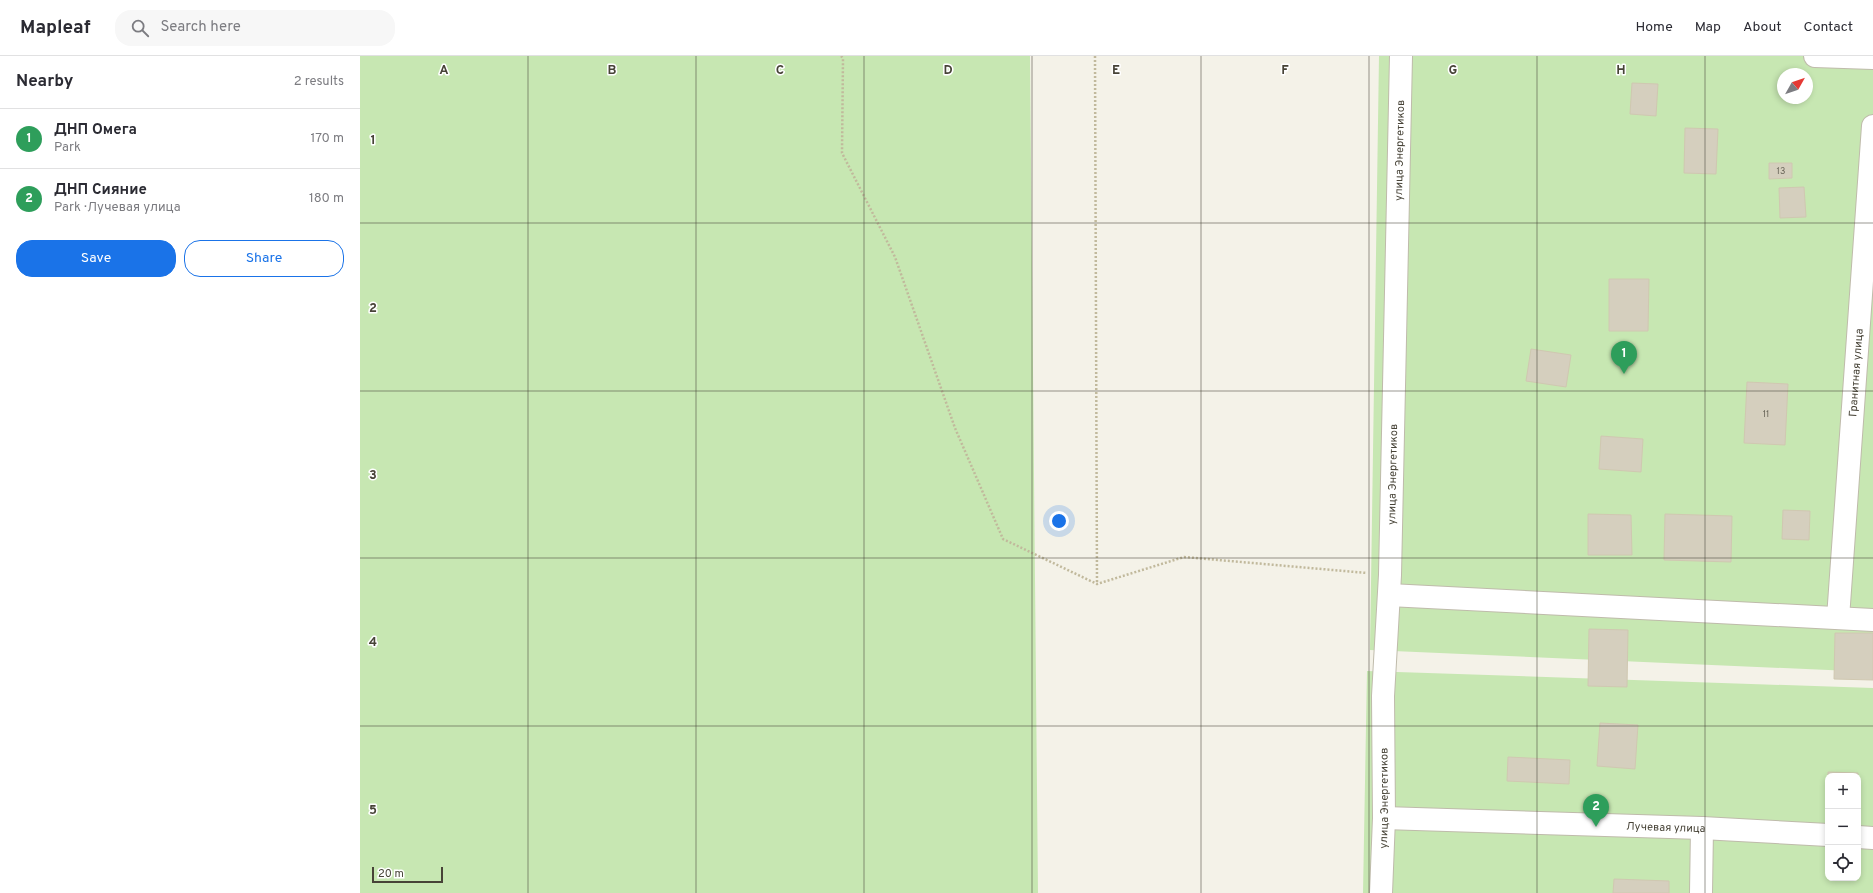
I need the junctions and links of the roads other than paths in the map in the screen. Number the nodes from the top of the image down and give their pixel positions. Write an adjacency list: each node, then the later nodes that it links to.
1 (1401, 56): 5 (street, улица Энергетиков)
2 (1815, 56): 3 (street)
3 (1873, 58)
4 (1873, 126): 6 (street, Гранитная улица)
5 (1389, 585): 6 (street); 8 (street, улица Энергетиков)
6 (1838, 618): 7 (street)
7 (1873, 620)
8 (1384, 818): 9 (street, Лучевая улица); 13 (street, улица Энергетиков)
9 (1702, 828): 10 (street, Лучевая улица); 14 (street)
10 (1825, 835)
11 (1861, 837): 12 (street)
12 (1873, 838)
13 (1381, 893)
14 (1701, 893)

